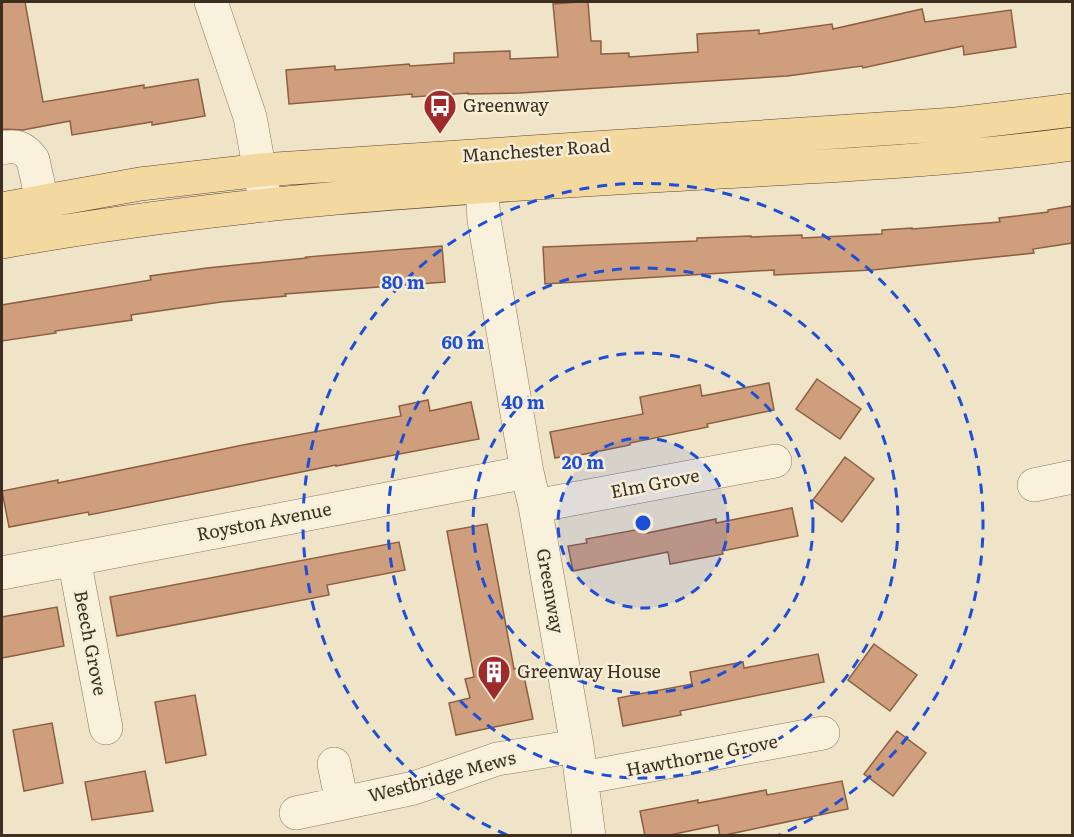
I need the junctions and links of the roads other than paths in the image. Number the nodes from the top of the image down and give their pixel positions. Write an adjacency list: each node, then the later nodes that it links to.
1 (211, 2): 5 (street)
2 (1072, 110): 6 (main road, Manchester Road)
3 (1072, 144): 6 (main road, Manchester Road)
4 (2, 148): 7 (street)
5 (261, 170): 6 (main road, Manchester Road); 7 (main road, Manchester Road); 8 (street)
6 (481, 171): 8 (main road, Manchester Road); 13 (street, Greenway)
7 (43, 201): 9 (main road, Manchester Road); 10 (street)
8 (266, 206): 10 (main road, Manchester Road)
9 (2, 209)
10 (49, 233): 11 (main road, Manchester Road)
11 (2, 242)
12 (775, 461): 16 (street, Elm Grove)
13 (526, 472): 16 (street, Greenway); 17 (street, Royston Avenue)
14 (1072, 477): 15 (street)
15 (1034, 485)
16 (535, 506): 21 (street, Greenway)
17 (74, 559): 18 (street, Royston Avenue); 19 (street, Beech Grove)
18 (2, 573)
19 (106, 728)
20 (823, 734): 23 (street, Hawthorne Grove)
21 (577, 746): 23 (street, Greenway); 24 (street, Westbridge Mews)
22 (334, 764): 24 (street, Westbridge Mews)
23 (582, 778): 26 (street, Greenway)
24 (342, 803): 25 (street, Westbridge Mews)
25 (296, 813)
26 (589, 836)

